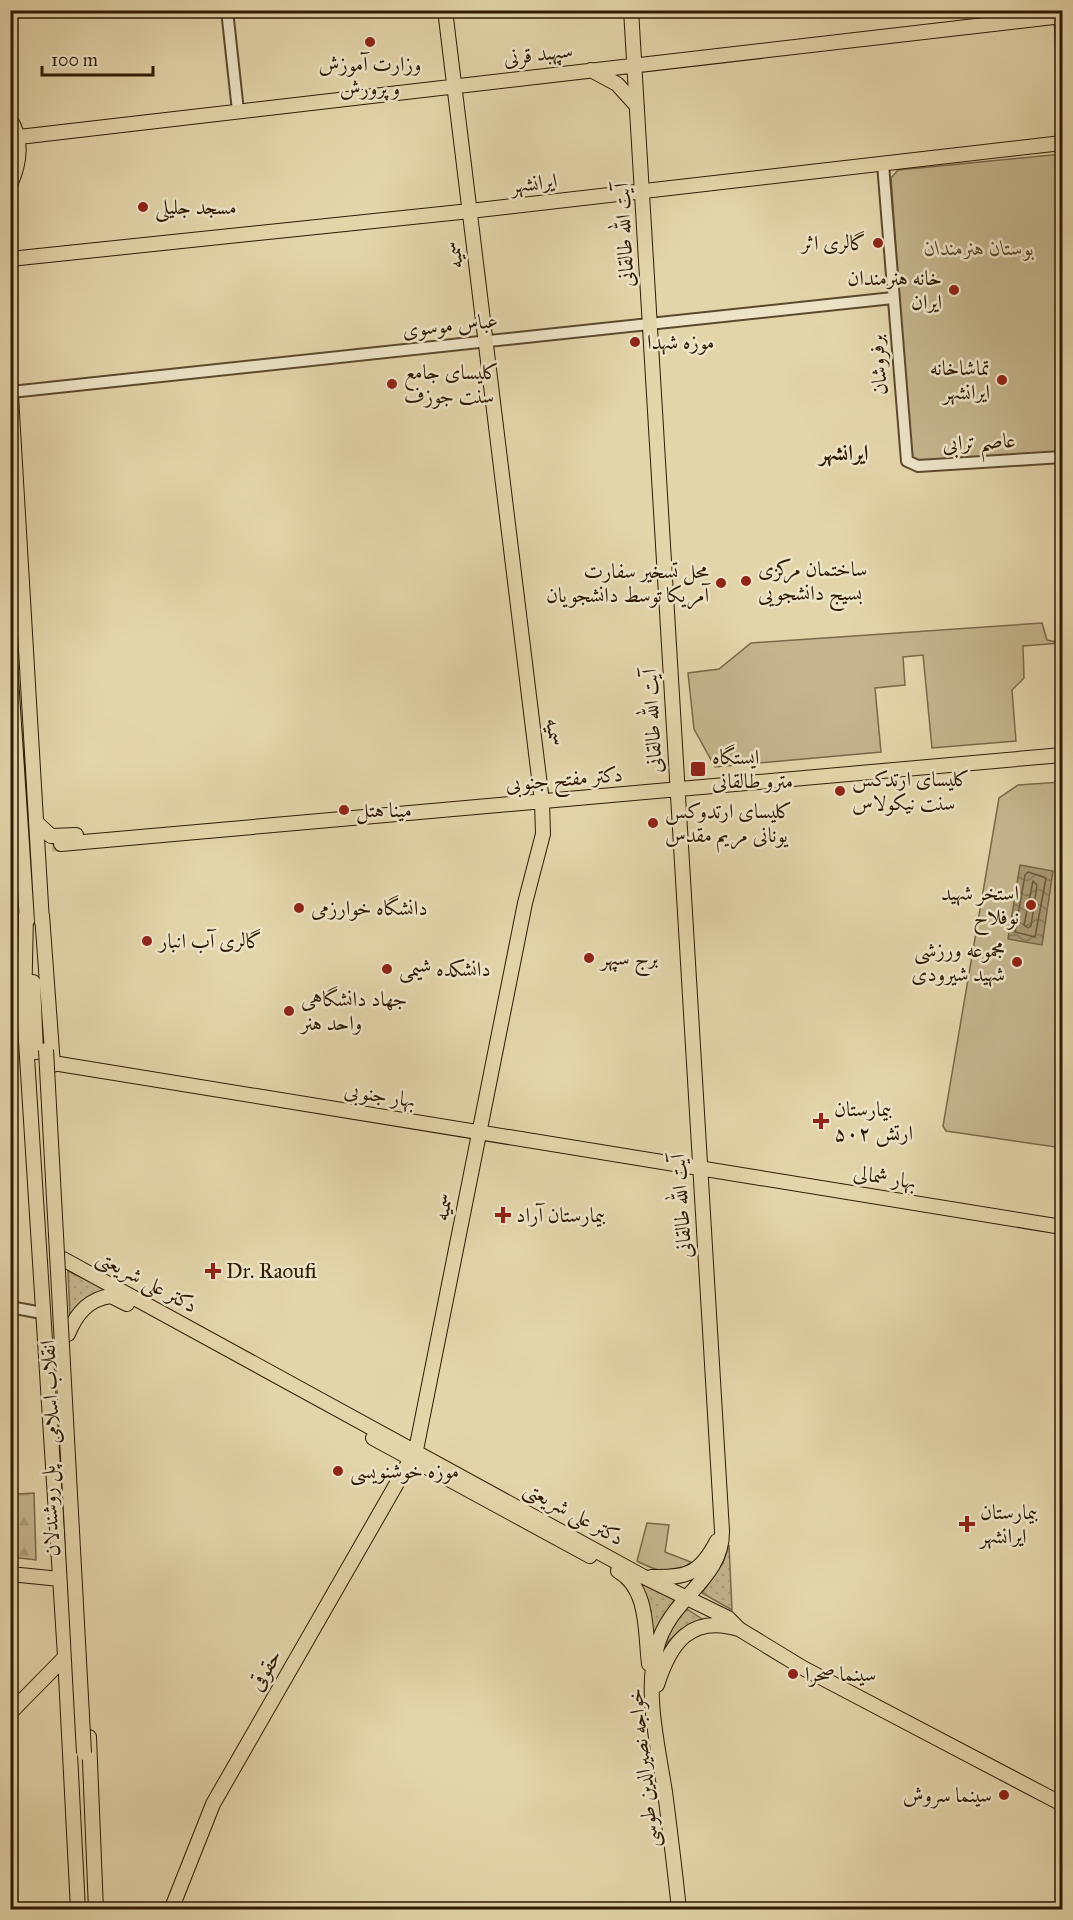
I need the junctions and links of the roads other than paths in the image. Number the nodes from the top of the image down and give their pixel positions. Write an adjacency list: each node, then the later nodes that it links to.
1 (227, 10): 10 (street)
2 (445, 10): 8 (main road, سمیه)
3 (631, 10): 6 (main road, آیت الله طالقانی)
4 (1061, 14): 5 (street); 6 (main road, سپهبد قرنی)
5 (1062, 52)
6 (634, 64): 7 (main road, سپهبد قرنی); 9 (main road, آیت الله طالقانی)
7 (589, 69): 8 (main road, سپهبد قرنی); 9 (main road)
8 (454, 85): 10 (main road, سپهبد قرنی); 17 (main road, سمیه)
9 (637, 106): 16 (main road, آیت الله طالقانی)
10 (238, 111): 12 (main road, سپهبد قرنی)
11 (10, 119): 12 (main road)
12 (19, 137): 15 (main road)
13 (1062, 143): 14 (main road, ایرانشهر)
14 (883, 164): 16 (main road, ایرانشهر); 19 (street, برفروشان)
15 (10, 185)
16 (642, 192): 17 (main road, ایرانشهر); 20 (main road, آیت الله طالقانی)
17 (470, 211): 18 (main road, ایرانشهر); 21 (main road, سمیه)
18 (10, 259)
19 (893, 298): 20 (street, عباس موسوی); 23 (street, برفروشان)
20 (650, 324): 21 (street, عباس موسوی); 27 (main road, آیت الله طالقانی)
21 (486, 341): 22 (street, عباس موسوی); 28 (main road, سمیه)
22 (11, 386): 29 (main road, انقلاب اسلامی)
23 (904, 455): 24 (street, عاصم ترابی)
24 (1062, 457)
25 (10, 663): 31 (main road, انقلاب اسلامی)
26 (1062, 755): 27 (main road, دکتر مفتح جنوبی)
27 (678, 790): 28 (main road, دکتر مفتح جنوبی); 40 (main road, آیت الله طالقانی)
28 (542, 802): 30 (main road, دکتر مفتح جنوبی); 37 (main road, سمیه)
29 (36, 823): 30 (main road, دکتر مفتح جنوبی); 34 (main road, انقلاب اسلامی)
30 (248, 828): 32 (main road, دکتر مفتح جنوبی)
31 (15, 835): 33 (main road, انقلاب اسلامی)
32 (61, 844)
33 (26, 914): 35 (main road, انقلاب اسلامی); 38 (main road, انقلاب اسلامی)
34 (42, 915): 35 (main road, انقلاب اسلامی); 36 (main road, انقلاب اسلامی)
35 (41, 1051): 64 (main road, پل روشندلان, bridge)
36 (53, 1063): 37 (main road, بهار جنوبی); 39 (main road, انقلاب اسلامی)
37 (479, 1132): 40 (main road, بهار جنوبی); 47 (main road, سمیه)
38 (33, 1160): 39 (main road); 43 (main road, انقلاب اسلامی)
39 (58, 1161): 42 (main road, انقلاب اسلامی)
40 (700, 1168): 41 (main road, بهار شمالی); 48 (main road, آیت الله طالقانی)
41 (1062, 1227)
42 (63, 1259): 43 (main road); 46 (main road, انقلاب اسلامی); 47 (main road, دکتر علی شریعتی)
43 (39, 1271): 45 (main road, انقلاب اسلامی)
44 (10, 1307): 45 (street)
45 (42, 1313): 49 (main road, انقلاب اسلامی)
46 (68, 1334): 47 (main road, دکتر علی شریعتی); 50 (main road, انقلاب اسلامی)
47 (414, 1455): 51 (main road, دکتر علی شریعتی); 68 (main road, حقوقی)
48 (722, 1531): 53 (main road); 55 (main road, آیت الله طالقانی)
49 (58, 1538): 50 (main road); 54 (main road, انقلاب اسلامی)
50 (78, 1538): 58 (main road, انقلاب اسلامی)
51 (573, 1541): 53 (main road, دکتر علی شریعتی); 62 (main road, دکتر علی شریعتی)
52 (10, 1574): 54 (main road)
53 (644, 1577): 55 (main road, دکتر علی شریعتی)
54 (60, 1579): 56 (main road, انقلاب اسلامی)
55 (687, 1596): 57 (main road, دکتر علی شریعتی); 62 (main road, خواجه نصیرالدین طوسی)
56 (63, 1629): 58 (main road); 59 (main road, انقلاب اسلامی)
57 (739, 1629): 62 (main road); 65 (main road, دکتر علی شریعتی)
58 (83, 1635): 59 (main road); 60 (main road, انقلاب اسلامی)
59 (65, 1656): 61 (main road, انقلاب اسلامی); 63 (main road)
60 (86, 1689): 61 (main road); 67 (main road, انقلاب اسلامی)
61 (67, 1691): 66 (main road, انقلاب اسلامی)
62 (653, 1699): 69 (main road, خواجه نصیرالدین طوسی)
63 (10, 1713)
64 (80, 1753): 66 (main road); 67 (main road)
65 (1062, 1804)
66 (79, 1910)
67 (95, 1910)
68 (171, 1910)
69 (679, 1910)

